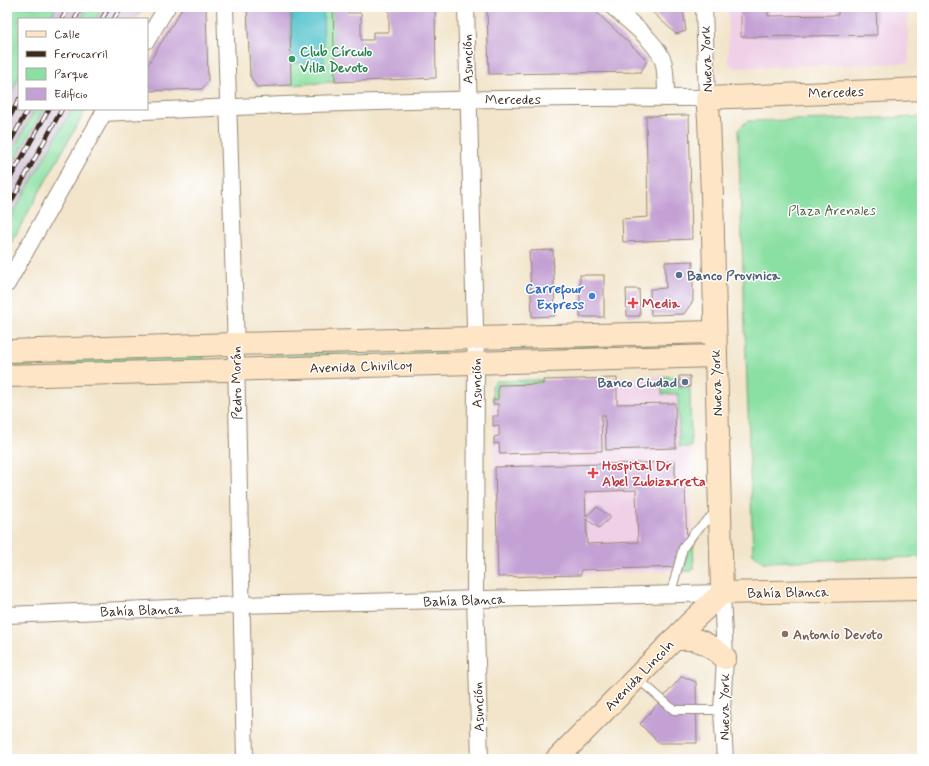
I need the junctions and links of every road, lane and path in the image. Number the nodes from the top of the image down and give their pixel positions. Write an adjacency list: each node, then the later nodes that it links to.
1 (167, 7): 6 (street)
2 (225, 7): 11 (street, Pedro Morán)
3 (466, 7): 10 (street, Asunción)
4 (614, 7): 8 (street)
5 (704, 7): 9 (street, Nueva York)
6 (148, 38)
7 (922, 89): 9 (street, Mercedes)
8 (666, 98): 9 (street, Mercedes); 10 (street, Mercedes)
9 (707, 98): 16 (street, Nueva York)
10 (467, 100): 11 (street, Mercedes); 17 (street, Asunción)
11 (228, 107): 13 (street, Mercedes); 18 (street, Pedro Morán)
12 (135, 110): 14 (street, Mercedes)
13 (148, 110)
14 (104, 111): 15 (street)
15 (7, 284)
16 (714, 332): 17 (street, Avenida Chivilcoy); 20 (street, Nueva York)
17 (475, 338): 18 (street, Avenida Chivilcoy); 21 (street, Asunción)
18 (235, 344): 19 (street, Avenida Chivilcoy); 22 (street, Pedro Morán)
19 (7, 351)
20 (715, 356): 21 (street, Avenida Chivilcoy); 24 (street, Nueva York)
21 (476, 362): 22 (street, Avenida Chivilcoy); 28 (street, Asunción)
22 (235, 371): 23 (street, Avenida Chivilcoy); 29 (street, Pedro Morán)
23 (7, 376)
24 (720, 507): 26 (lane); 27 (street, Nueva York)
25 (922, 589): 27 (street, Bahía Blanca)
26 (671, 593): 27 (street, Bahía Blanca); 28 (street, Bahía Blanca)
27 (722, 593): 31 (street, Avenida Lincoln); 32 (street, Nueva York)
28 (475, 599): 29 (street, Bahía Blanca); 36 (street, Asunción)
29 (240, 605): 30 (street, Bahía Blanca); 35 (street, Pedro Morán)
30 (7, 615)
31 (673, 640): 32 (street); 33 (street, Avenida Lincoln)
32 (725, 658): 34 (street, Nueva York)
33 (636, 677): 34 (lane); 37 (street, Avenida Lincoln)
34 (722, 710): 38 (street, Nueva York)
35 (245, 759)
36 (480, 759)
37 (557, 759)
38 (725, 759)

